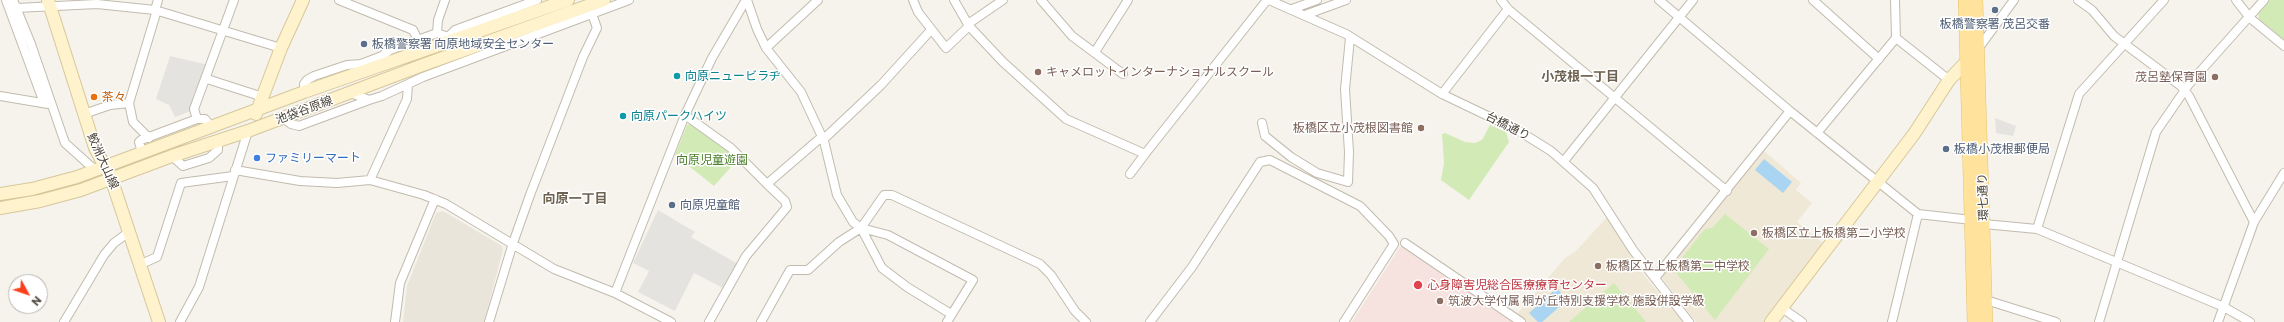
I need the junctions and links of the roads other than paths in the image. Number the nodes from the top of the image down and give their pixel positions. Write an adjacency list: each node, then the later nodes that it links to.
1 (6, 0): 71 (street)
2 (158, 0): 38 (street)
3 (234, 0): 44 (street)
4 (303, 0): 53 (main road)
5 (339, 0): 49 (street)
6 (445, 0): 46 (street)
7 (537, 0): 50 (street)
8 (568, 0): 50 (main road, 池袋谷原線)
9 (604, 0): 65 (main road, 池袋谷原線)
10 (629, 0): 39 (street)
11 (746, 0): 54 (street); 77 (street)
12 (818, 0): 54 (street)
13 (912, 0): 45 (street)
14 (954, 0): 43 (street)
15 (1003, 0): 43 (street)
16 (1041, 0): 56 (street)
17 (1128, 0): 56 (street)
18 (1268, 0): 36 (street, 台橋通り); 87 (street)
19 (1317, 0): 36 (street)
20 (1346, 0): 40 (street)
21 (1501, 0): 37 (street)
22 (1658, 0): 41 (street)
23 (1693, 0): 41 (street)
24 (1813, 0): 57 (street)
25 (1895, 0): 48 (street)
26 (1965, 0): 58 (main road, 環七通り)
27 (1976, 0): 55 (main road, 環七通り)
28 (2014, 0): 55 (street)
29 (2078, 0): 51 (street)
30 (2164, 0): 51 (street)
31 (2236, 0): 42 (street)
32 (2264, 0): 42 (street)
33 (97, 2): 34 (street); 38 (street)
34 (49, 3): 35 (street); 76 (main road, 鮫洲大山線)
35 (14, 4): 73 (street)
36 (1292, 9): 40 (street, 台橋通り)
37 (1508, 9): 66 (street); 69 (street)
38 (156, 10): 44 (street); 72 (street)
39 (592, 14): 62 (street); 107 (street)
40 (1305, 15): 47 (street, 台橋通り)
41 (1679, 18): 69 (street); 75 (street)
42 (2250, 18): 52 (street); 63 (street)
43 (968, 25): 45 (street); 87 (street)
44 (224, 30): 53 (street); 60 (street)
45 (931, 30): 85 (street)
46 (437, 33): 49 (street); 50 (street)
47 (1350, 38): 66 (street, 台橋通り); 80 (street)
48 (1896, 38): 57 (street); 61 (street)
49 (418, 40): 64 (street)
50 (444, 41): 64 (main road, 池袋谷原線)
51 (2124, 44): 63 (street); 105 (street)
52 (2284, 46)
53 (281, 48): 68 (main road)
54 (766, 48): 85 (street)
55 (1977, 50): 58 (street); 102 (main road, 環七通り)
56 (1095, 52): 59 (street)
57 (1879, 59): 83 (street)
58 (1967, 61): 61 (main road); 102 (main road, 環七通り)
59 (1123, 74)
60 (206, 79): 68 (street); 79 (street)
61 (1949, 80): 95 (main road)
62 (408, 84): 70 (street); 94 (street)
63 (2184, 90): 103 (street); 109 (street)
64 (304, 92): 74 (main road, 池袋谷原線)
65 (351, 93): 70 (street); 78 (main road, 池袋谷原線)
66 (1442, 94): 88 (street, 台橋通り)
67 (0, 96): 71 (street)
68 (263, 97): 74 (main road)
69 (1614, 97): 88 (street); 97 (street)
70 (369, 100): 78 (street)
71 (44, 103): 73 (street)
72 (129, 103): 76 (street); 84 (street)
73 (52, 105): 89 (street)
74 (258, 110): 81 (main road, 池袋谷原線); 82 (main road)
75 (1790, 111): 83 (street); 97 (street)
76 (84, 114): 89 (main road, 鮫洲大山線)
77 (685, 115): 96 (street); 112 (street)
78 (283, 118): 82 (main road, 池袋谷原線)
79 (197, 119): 81 (street); 84 (street)
80 (1262, 123)
81 (211, 128): 86 (main road, 池袋谷原線)
82 (248, 131): 90 (street); 93 (main road, 池袋谷原線)
83 (1817, 133): 95 (street)
84 (149, 138): 86 (street)
85 (822, 138): 96 (street); 104 (street)
86 (142, 152): 89 (main road, 池袋谷原線)
87 (1145, 154): 92 (street)
88 (1564, 161): 111 (street, 台橋通り)
89 (99, 168): 93 (main road, 鮫洲大山線); 98 (main road, 池袋谷原線)
90 (234, 173): 94 (street); 110 (street); 119 (street)
91 (2284, 173): 103 (street)
92 (1130, 174)
93 (111, 178): 100 (main road, 池袋谷原線); 106 (main road, 鮫洲大山線)
94 (370, 180): 99 (street)
95 (1878, 182): 101 (street); 115 (main road)
96 (767, 184): 123 (street)
97 (1727, 191): 111 (street)
98 (0, 194)
99 (435, 199): 107 (street); 120 (street)
100 (0, 208)
101 (1918, 214): 102 (street); 132 (street)
102 (1978, 222): 105 (street); 113 (main road, 環七通り); 133 (main road, 環七通り)
103 (2254, 222): 114 (street)
104 (861, 228): 116 (street); 116 (street); 124 (street); 125 (street)
105 (2037, 229): 109 (street)
106 (129, 232): 110 (main road, 鮫洲大山線); 117 (street)
107 (513, 243): 112 (street); 121 (street)
108 (1405, 243): 128 (street)
109 (2116, 262): 114 (street); 136 (street)
110 (139, 265): 118 (main road, 鮫洲大山線)
111 (1655, 278): 129 (street, 台橋通り)
112 (615, 293): 122 (street)
113 (1986, 300): 134 (main road, 環七通り); 135 (street)
114 (2224, 307): 137 (street); 138 (street)
115 (1782, 308): 130 (main road); 131 (street)
116 (949, 318)
117 (64, 322)
118 (159, 322)
119 (180, 322)
120 (395, 322)
121 (488, 322)
122 (671, 322)
123 (709, 322)
124 (761, 322)
125 (1086, 322)
126 (1150, 322): 127 (street)
127 (1344, 322)
128 (1521, 322)
129 (1689, 322)
130 (1771, 322)
131 (1802, 322)
132 (1892, 322)
133 (1974, 322)
134 (1986, 322)
135 (2056, 322)
136 (2099, 322)
137 (2218, 322)
138 (2250, 322)

